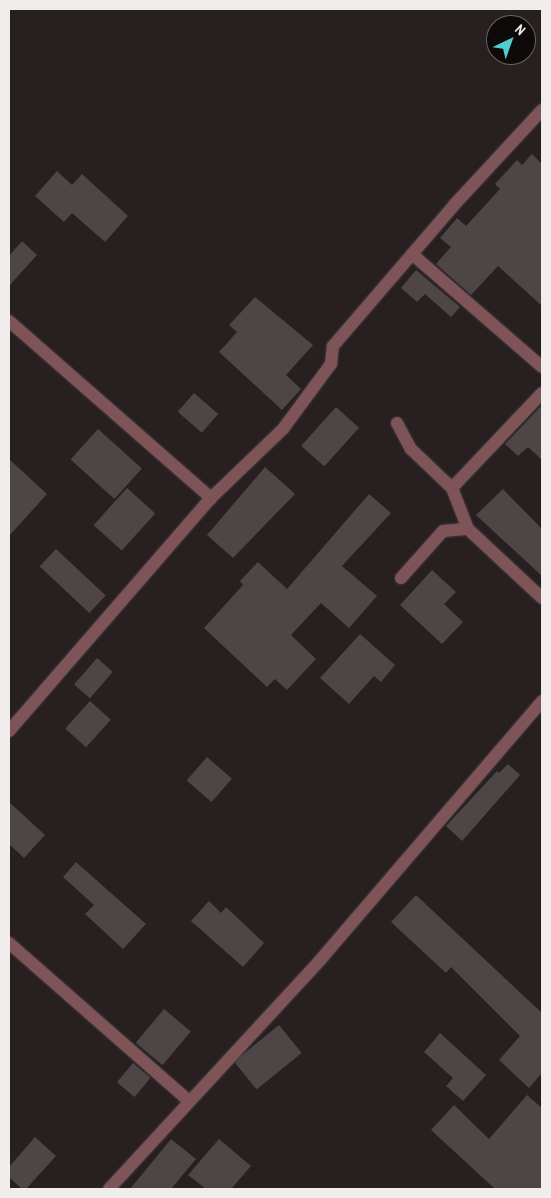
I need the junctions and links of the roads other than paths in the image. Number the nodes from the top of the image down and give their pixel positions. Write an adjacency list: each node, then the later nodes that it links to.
1 (542, 110): 2 (street)
2 (412, 254): 4 (street); 8 (street)
3 (9, 321): 8 (street)
4 (542, 367)
5 (542, 393): 7 (street)
6 (397, 423): 7 (street)
7 (452, 488): 9 (street)
8 (211, 498): 13 (street)
9 (468, 529): 10 (street); 11 (street)
10 (401, 578)
11 (542, 598)
12 (542, 701): 15 (street)
13 (9, 731)
14 (9, 943): 15 (street)
15 (188, 1100): 16 (street)
16 (109, 1189)

